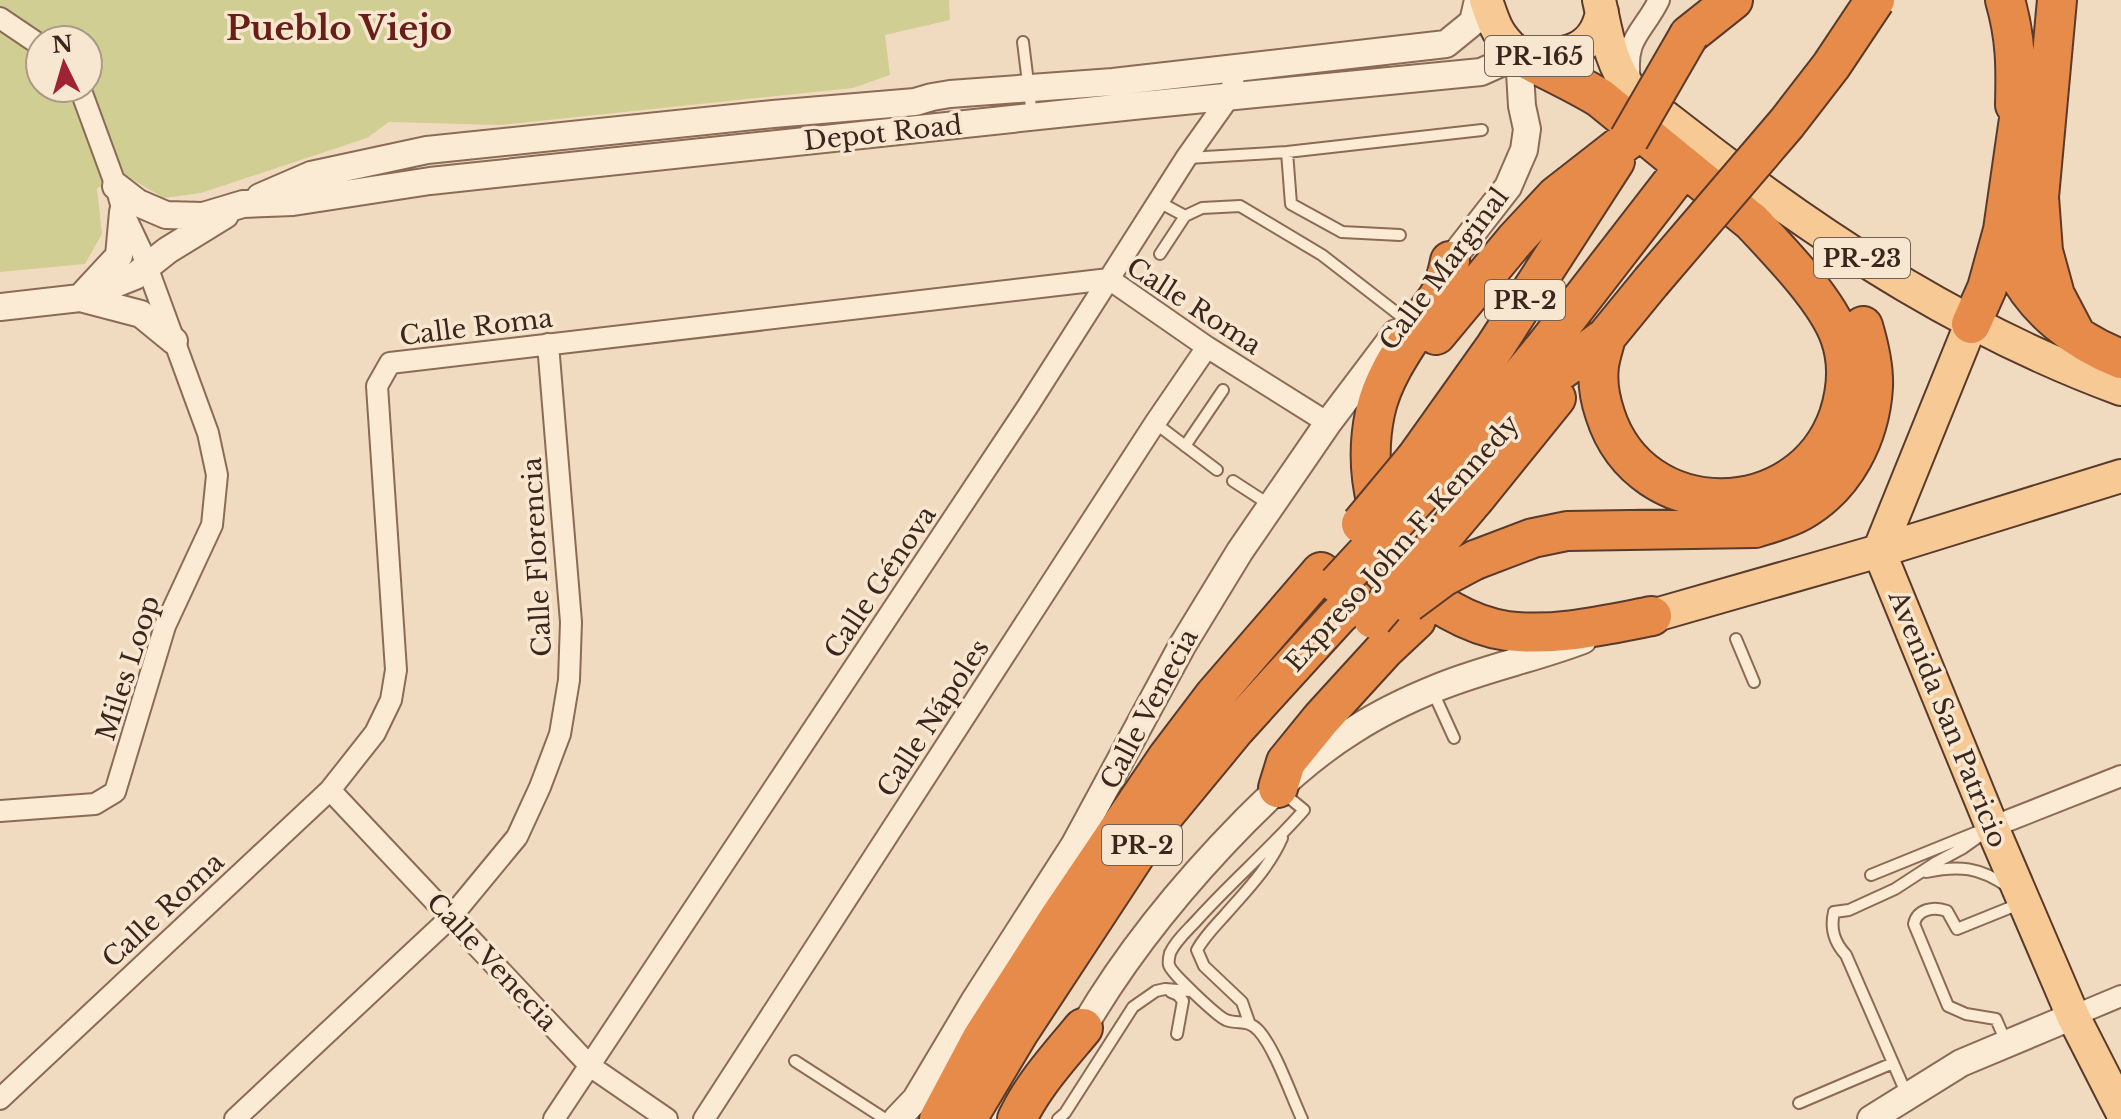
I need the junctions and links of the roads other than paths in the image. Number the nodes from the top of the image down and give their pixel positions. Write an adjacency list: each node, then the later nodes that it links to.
1 (1478, 0): 16 (street, Depot Road)
2 (1486, 0): 15 (main road, PR-165)
3 (1659, 0): 18 (street)
4 (1711, 0): 13 (highway, Expreso John F. Kennedy / PR-2)
5 (1733, 0): 13 (highway)
6 (1875, 0): 49 (highway, bridge)
7 (2005, 0): 28 (highway)
8 (2035, 0): 28 (highway)
9 (2057, 0): 48 (highway)
10 (1607, 4): 15 (main road, PR-165); 18 (main road, PR-23)
11 (0, 18): 12 (street)
12 (24, 34)
13 (1689, 35): 26 (highway, Expreso John F. Kennedy / PR-2, bridge)
14 (1023, 42): 17 (lane)
15 (1519, 55): 19 (street, Depot Road); 31 (highway); 41 (street, Calle Marginal)
16 (1236, 67): 17 (street, Depot Road); 19 (street, Calle Génova)
17 (1029, 87): 20 (street, Depot Road); 23 (lane)
18 (1632, 92): 33 (main road, PR-23)
19 (1230, 96): 23 (street, Depot Road); 30 (street, Calle Génova)
20 (915, 102): 22 (street, Depot Road); 24 (lane)
21 (86, 104): 32 (street, Miles Loop)
22 (773, 114): 27 (lane); 35 (street, Depot Road)
23 (1032, 117): 24 (street, Depot Road)
24 (918, 130): 27 (street, Depot Road)
25 (1482, 130): 29 (lane)
26 (1629, 139): 59 (highway); 62 (highway, Expreso John F. Kennedy / PR-2)
27 (776, 144): 35 (street, Depot Road)
28 (2016, 148): 38 (highway)
29 (1287, 152): 30 (lane); 39 (lane)
30 (1186, 158): 34 (street, Calle Génova)
31 (1684, 167): 49 (highway); 62 (highway)
32 (116, 186): 35 (street); 36 (street, Miles Loop)
33 (1756, 186): 47 (main road, PR-23); 66 (highway)
34 (1159, 202): 37 (lane); 43 (street, Calle Génova)
35 (243, 204): 42 (street, Depot Road)
36 (123, 212): 42 (street, Miles Loop); 44 (street)
37 (1185, 216): 40 (lane); 46 (lane)
38 (2003, 230): 47 (highway); 48 (highway)
39 (1400, 235)
40 (1160, 254)
41 (1450, 261): 46 (street, Calle Marginal); 59 (highway)
42 (147, 268): 44 (street, Depot Road); 50 (street, Miles Loop)
43 (1109, 279): 51 (street, Calle Roma); 52 (street, Calle Roma); 93 (street, Calle Génova)
44 (80, 298): 45 (street); 50 (street)
45 (0, 307)
46 (1406, 320): 57 (street, Calle Marginal)
47 (1971, 324): 54 (main road, PR-23); 65 (main road)
48 (2076, 335): 53 (highway)
49 (1606, 337): 62 (highway)
50 (174, 341): 76 (street, Miles Loop)
51 (548, 344): 75 (street, Calle Roma); 82 (street, Calle Florencia)
52 (1207, 347): 56 (street, Calle Nápoles); 57 (street, Calle Roma)
53 (2121, 359)
54 (2121, 389)
55 (1223, 390): 58 (lane)
56 (1155, 423): 58 (lane); 102 (street, Calle Nápoles)
57 (1328, 423): 64 (street, Calle Venecia)
58 (1185, 446): 60 (lane)
59 (1370, 456): 68 (highway)
60 (1217, 470)
61 (2121, 476): 65 (main road)
62 (1449, 477): 67 (highway, bridge); 67 (highway, Expreso John F. Kennedy / PR-2, bridge)
63 (1233, 481): 64 (lane)
64 (1270, 505): 104 (street, Calle Venecia)
65 (1879, 551): 68 (main road); 77 (main road, Avenida San Patricio)
66 (1468, 575): 67 (highway, bridge); 74 (highway)
67 (1347, 594): 96 (highway, Expreso John F. Kennedy / PR-2); 96 (highway, Expreso John F. Kennedy / PR-2); 107 (highway)
68 (1652, 616): 71 (street)
69 (1736, 639): 70 (lane)
70 (1754, 682)
71 (1432, 691): 72 (lane); 74 (street)
72 (1454, 738)
73 (2121, 776): 77 (street)
74 (1278, 788): 78 (lane); 88 (street)
75 (330, 790): 82 (street, Calle Venecia); 95 (street, Calle Roma)
76 (0, 811)
77 (1992, 827): 79 (lane); 80 (lane); 81 (main road, Avenida San Patricio)
78 (1284, 833): 84 (lane); 87 (lane)
79 (1920, 873): 81 (lane); 92 (lane)
80 (1871, 875)
81 (2023, 899): 86 (main road, Avenida San Patricio); 90 (lane)
82 (451, 917): 93 (street, Calle Venecia); 99 (street, Calle Florencia)
83 (1165, 989): 84 (lane); 89 (lane); 110 (lane)
84 (1191, 991): 87 (lane)
85 (2121, 996): 86 (street)
86 (2073, 1016): 90 (street); 98 (main road, Avenida San Patricio)
87 (1249, 1022): 111 (lane)
88 (1083, 1028): 108 (highway); 109 (street)
89 (1177, 1034)
90 (2006, 1042): 94 (street)
91 (795, 1061): 103 (lane)
92 (1893, 1063): 94 (lane); 97 (lane)
93 (590, 1066): 100 (street, Calle Génova); 101 (street, Calle Venecia)
94 (1908, 1097): 112 (street)
95 (0, 1099)
96 (962, 1102): 105 (highway); 106 (highway, Expreso John F. Kennedy / PR-2)
97 (1799, 1103)
98 (2121, 1110)
99 (235, 1119)
100 (554, 1119)
101 (667, 1119)
102 (704, 1119)
103 (885, 1119)
104 (897, 1119)
105 (924, 1119)
106 (939, 1119)
107 (995, 1119)
108 (1017, 1119)
109 (1033, 1119)
110 (1058, 1119)
111 (1302, 1119)
112 (1871, 1119)

